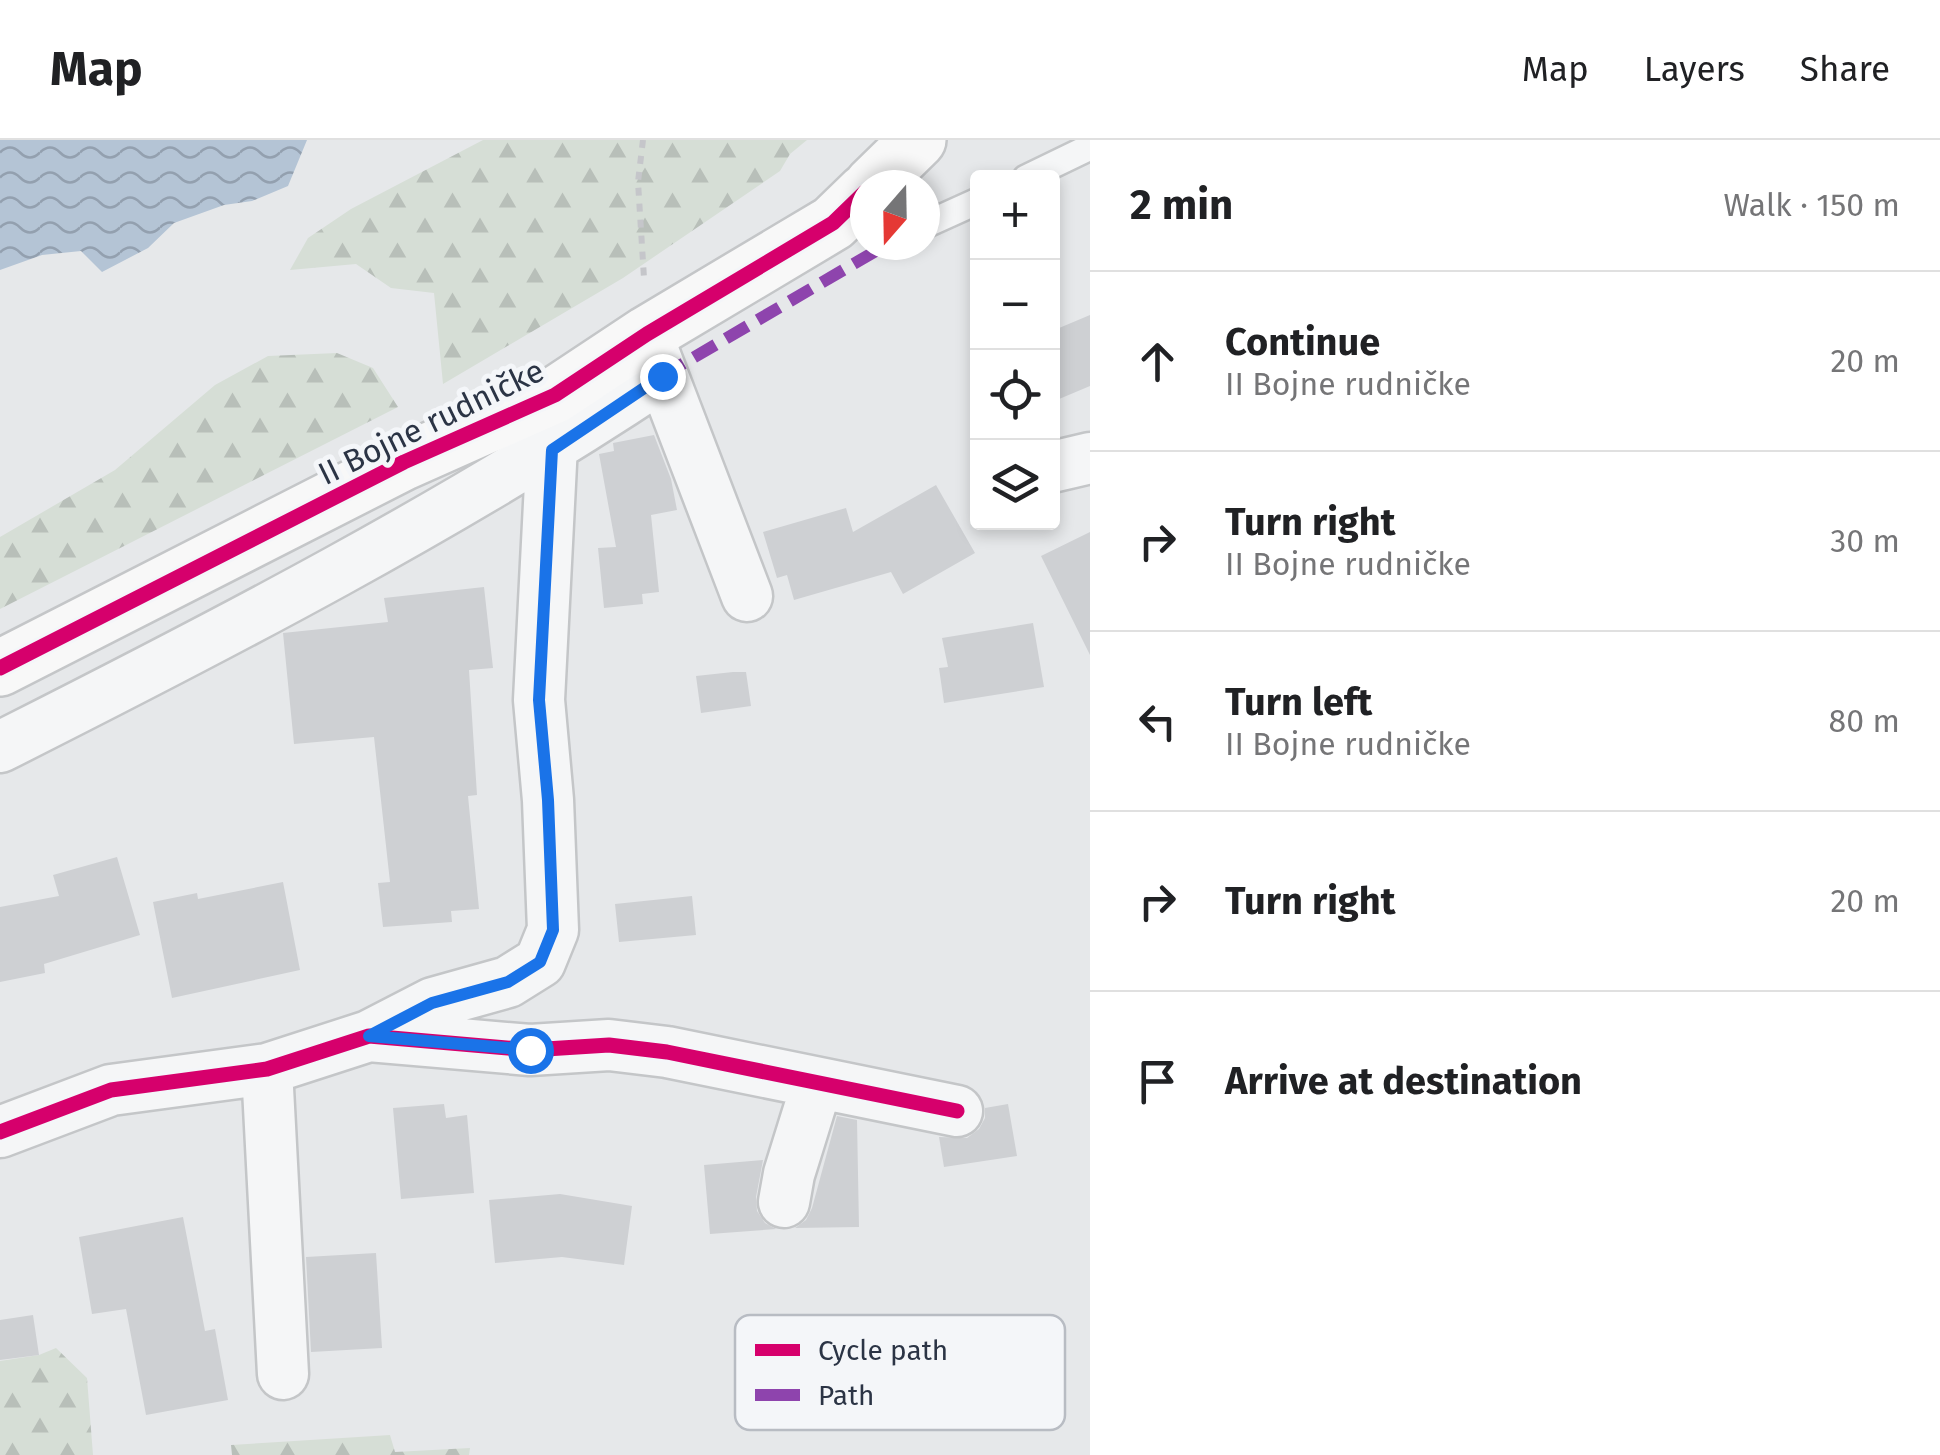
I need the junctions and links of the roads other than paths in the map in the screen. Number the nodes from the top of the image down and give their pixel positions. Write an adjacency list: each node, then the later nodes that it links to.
1 (918, 140): 3 (street)
2 (1090, 148): 4 (lane)
3 (887, 170)
4 (1043, 170)
5 (970, 204): 6 (lane)
6 (940, 219)
7 (850, 220): 8 (street, II Bojne rudničke)
8 (655, 355): 9 (street, II Bojne rudničke); 10 (street); 13 (street)
9 (555, 395): 10 (street, II Bojne rudničke); 14 (street, II Bojne rudničke)
10 (552, 450): 15 (street); 16 (street, II Bojne rudničke)
11 (1090, 458): 12 (street)
12 (1060, 465)
13 (747, 596)
14 (0, 668)
15 (0, 747)
16 (369, 1036): 17 (street, II Bojne rudničke); 18 (street, II Bojne rudničke)
17 (267, 1068): 20 (street, II Bojne rudničke); 22 (street)
18 (817, 1084): 19 (street, II Bojne rudničke); 21 (street)
19 (957, 1112)
20 (0, 1132)
21 (784, 1202)
22 (283, 1374)

